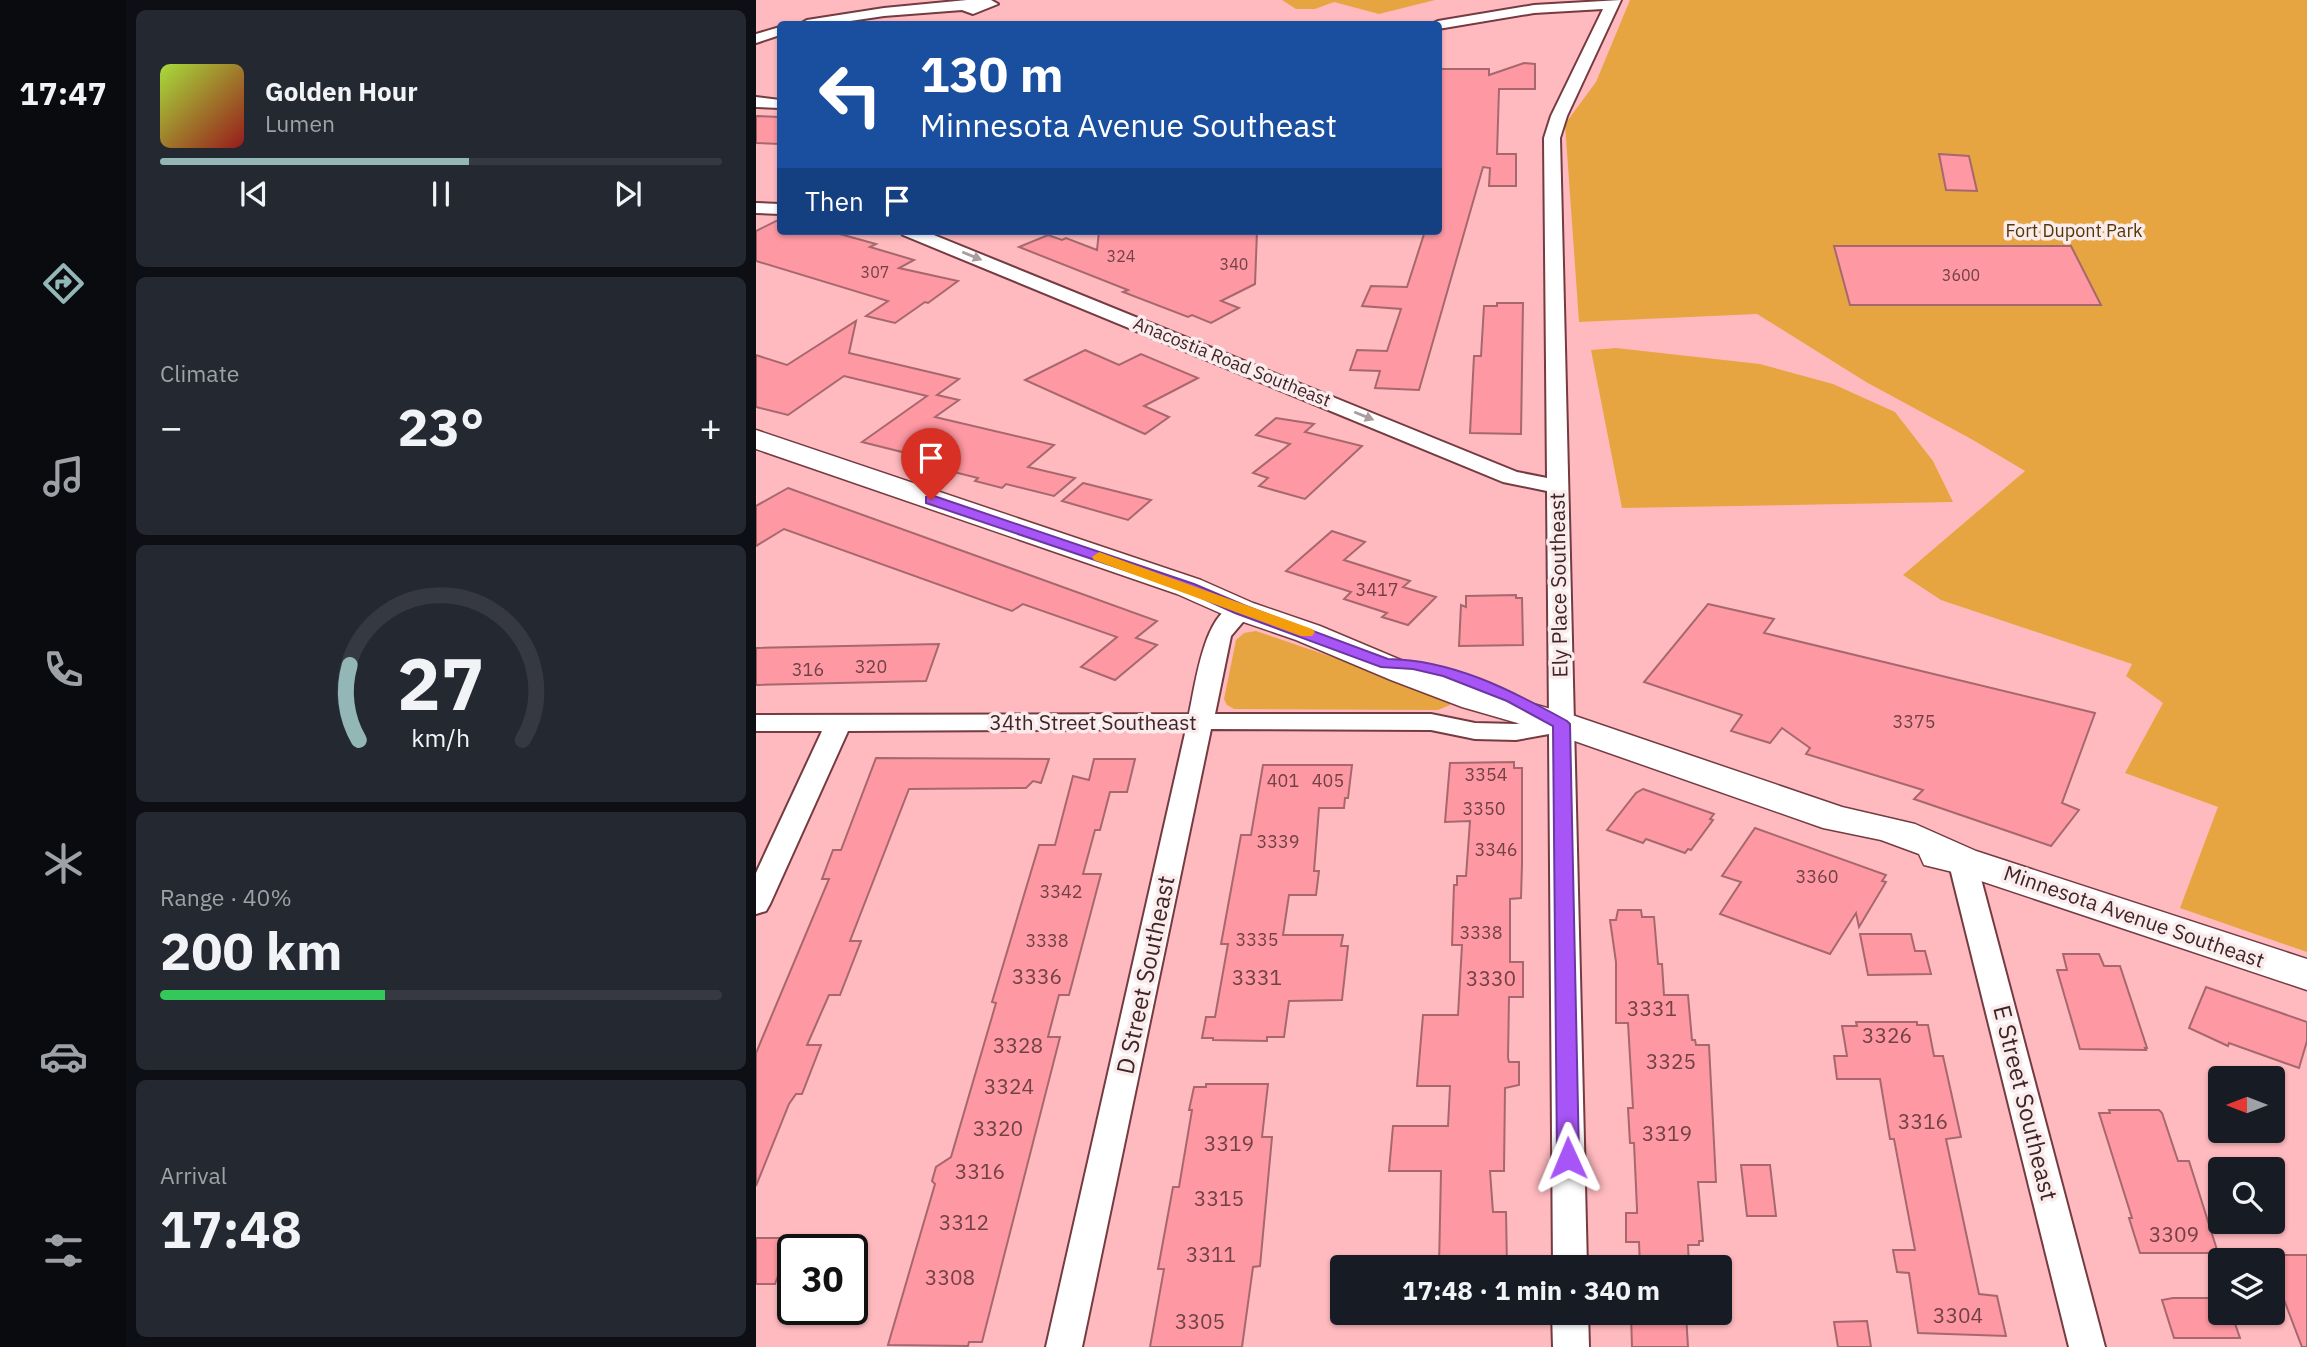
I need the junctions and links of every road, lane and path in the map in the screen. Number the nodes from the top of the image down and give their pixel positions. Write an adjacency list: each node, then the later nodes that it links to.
1 (1613, 2): 4 (street); 14 (street, Ely Place Southeast)
2 (964, 6): 3 (street)
3 (826, 21)
4 (1442, 24)
5 (777, 32): 6 (street)
6 (756, 39)
7 (756, 102): 8 (street)
8 (777, 104)
9 (756, 208): 10 (street)
10 (777, 209)
11 (919, 235): 14 (street, Anacostia Road Southeast, one-way to 14)
12 (756, 439): 15 (main road, Minnesota Avenue Southeast)
13 (756, 447): 15 (main road, Minnesota Avenue Southeast)
14 (1557, 487): 22 (street, Ely Place Southeast)
15 (1226, 604): 16 (main road, Minnesota Avenue Southeast); 20 (street, D Street Southeast)
16 (1386, 664): 17 (main road, Minnesota Avenue Southeast); 22 (main road, Minnesota Avenue Southeast)
17 (1475, 699): 18 (street, 34th Street Southeast); 22 (main road, Minnesota Avenue Southeast)
18 (1431, 722): 20 (street, 34th Street Southeast); 22 (street, 34th Street Southeast)
19 (756, 723): 21 (street, 34th Street Southeast)
20 (1200, 723): 21 (street, 34th Street Southeast); 28 (street, D Street Southeast)
21 (838, 724): 24 (street)
22 (1562, 724): 23 (main road, Minnesota Avenue Southeast); 26 (street, Ely Place Southeast)
23 (1962, 860): 25 (main road, Minnesota Avenue Southeast); 30 (street, E Street Southeast)
24 (756, 904)
25 (2307, 975)
26 (1570, 1255)
27 (1570, 1325): 29 (street)
28 (1064, 1347)
29 (1571, 1347)
30 (2087, 1347)

